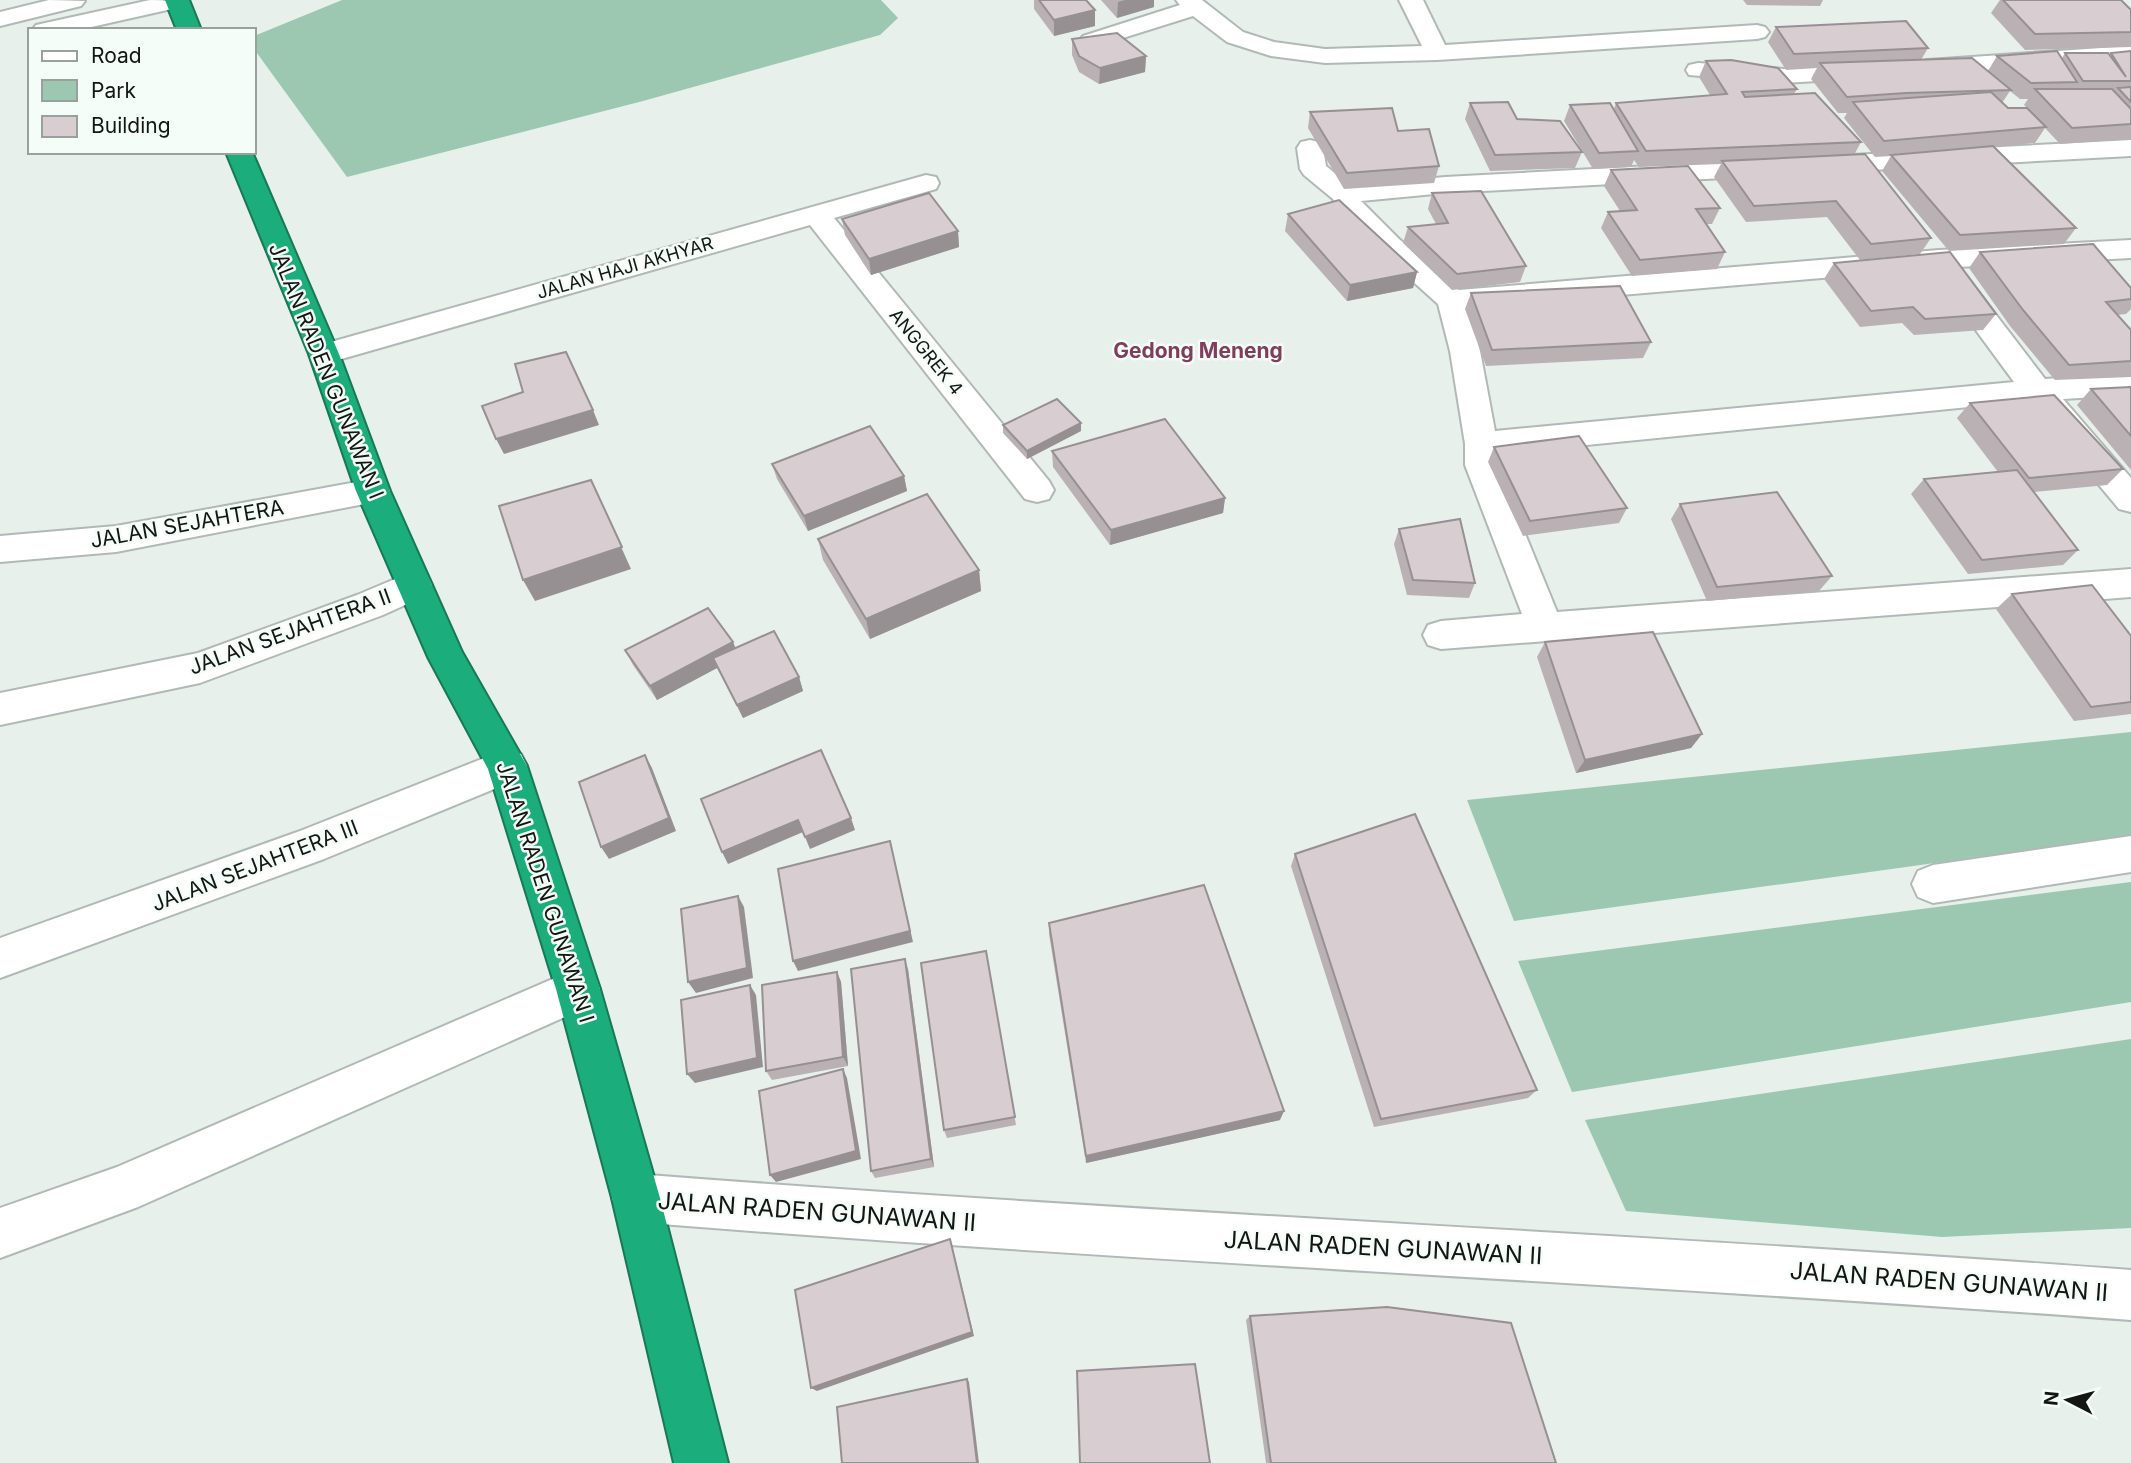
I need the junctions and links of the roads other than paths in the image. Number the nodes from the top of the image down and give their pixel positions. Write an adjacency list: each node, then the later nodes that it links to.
1 (75, 0): 5 (street)
2 (1411, 0): 13 (street)
3 (177, 1): 6 (street); 7 (highway)
4 (1193, 4): 11 (street); 13 (street)
5 (0, 19)
6 (53, 28)
7 (188, 28)
8 (1757, 32): 13 (street)
9 (28, 33): 10 (street)
10 (0, 39)
11 (1091, 41)
12 (2131, 52): 15 (street)
13 (1437, 53)
14 (1698, 70): 15 (street)
15 (1784, 76): 16 (street)
16 (1811, 105)
17 (1838, 135): 21 (street)
18 (1310, 148): 23 (street)
19 (2131, 148): 21 (street)
20 (240, 154): 28 (highway, JALAN RADEN GUNAWAN I)
21 (1873, 175): 23 (street)
22 (926, 183): 24 (street, JALAN HAJI AKHYAR)
23 (1344, 195): 27 (street)
24 (816, 213): 28 (street, JALAN HAJI AKHYAR); 32 (street, ANGGREK 4)
25 (1931, 249): 26 (street); 27 (street); 30 (street)
26 (2131, 249)
27 (1452, 300): 31 (street)
28 (324, 354): 33 (highway, JALAN RADEN GUNAWAN I)
29 (2131, 384): 30 (street)
30 (2037, 390): 31 (street); 34 (street)
31 (1481, 444): 38 (street)
32 (1037, 490)
33 (373, 491): 35 (street, JALAN SEJAHTERA); 37 (highway, JALAN RADEN GUNAWAN I)
34 (2131, 500)
35 (0, 549)
36 (2131, 583): 38 (street)
37 (414, 585): 40 (street, JALAN SEJAHTERA II); 41 (highway, JALAN RADEN GUNAWAN I)
38 (1546, 629): 39 (street)
39 (1441, 635)
40 (0, 709)
41 (507, 766): 44 (street, JALAN SEJAHTERA III); 45 (highway, JALAN RADEN GUNAWAN I)
42 (2131, 854): 43 (street)
43 (1933, 884)
44 (0, 958)
45 (578, 989): 46 (highway, JALAN RADEN GUNAWAN I); 47 (street)
46 (636, 1198): 48 (street, JALAN RADEN GUNAWAN II); 49 (highway, JALAN RADEN GUNAWAN I)
47 (0, 1233)
48 (2131, 1295)
49 (701, 1463)

